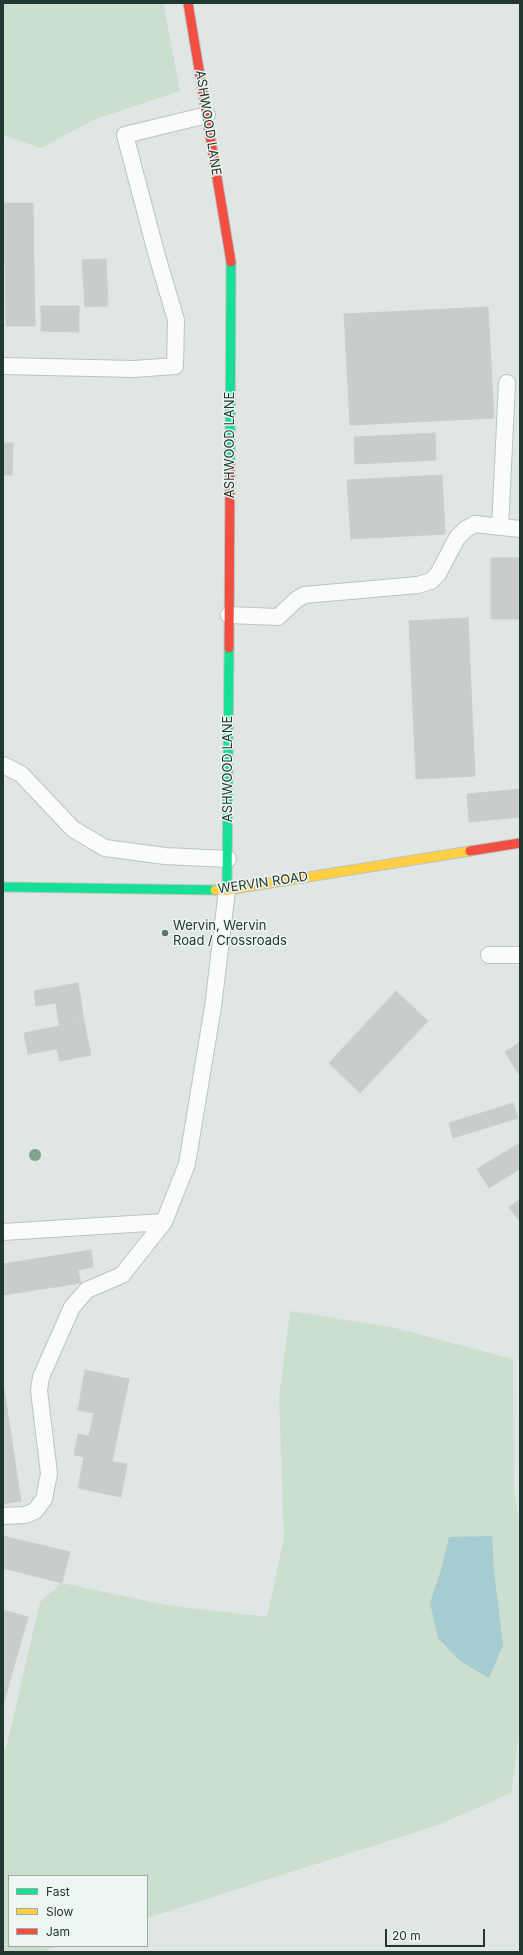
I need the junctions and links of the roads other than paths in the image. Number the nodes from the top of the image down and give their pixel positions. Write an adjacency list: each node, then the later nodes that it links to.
1 (188, 3): 2 (street, ASHWOOD LANE)
2 (206, 115): 3 (lane); 7 (street, ASHWOOD LANE)
3 (3, 366)
4 (507, 382): 5 (lane)
5 (500, 527): 6 (lane); 7 (lane)
6 (520, 529)
7 (229, 615): 10 (street, ASHWOOD LANE)
8 (3, 765): 10 (lane)
9 (520, 843): 12 (street, WERVIN ROAD)
10 (228, 859): 12 (street, ASHWOOD LANE)
11 (3, 887): 12 (street, WERVIN ROAD)
12 (227, 890): 15 (lane)
13 (488, 955): 14 (lane)
14 (520, 955)
15 (164, 1222): 16 (lane); 17 (lane)
16 (3, 1232)
17 (3, 1516)

